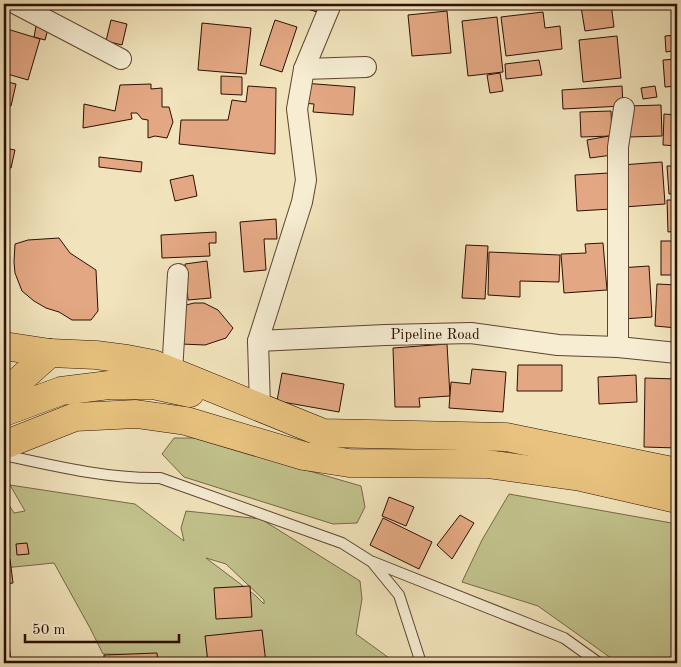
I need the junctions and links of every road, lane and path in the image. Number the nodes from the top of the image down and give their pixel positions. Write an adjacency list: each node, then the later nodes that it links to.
1 (16, 4): 3 (street)
2 (331, 4): 5 (street)
3 (121, 59)
4 (366, 67): 5 (street)
5 (304, 69): 8 (street)
6 (624, 108): 10 (street)
7 (178, 274): 13 (street)
8 (258, 341): 10 (street, Pipeline Road); 15 (street)
9 (4, 346): 11 (main road)
10 (618, 347): 12 (street, Pipeline Road)
11 (50, 353): 13 (main road); 14 (main road)
12 (677, 353)
13 (172, 372): 15 (main road)
14 (4, 394)
15 (260, 407): 16 (main road); 19 (main road)
16 (4, 412)
17 (4, 445): 20 (main road)
18 (4, 455): 21 (lane)
19 (677, 472)
20 (677, 499)
21 (372, 562): 24 (lane); 25 (lane)
22 (4, 650): 23 (lane)
23 (6, 663)
24 (421, 663)
25 (599, 663)

